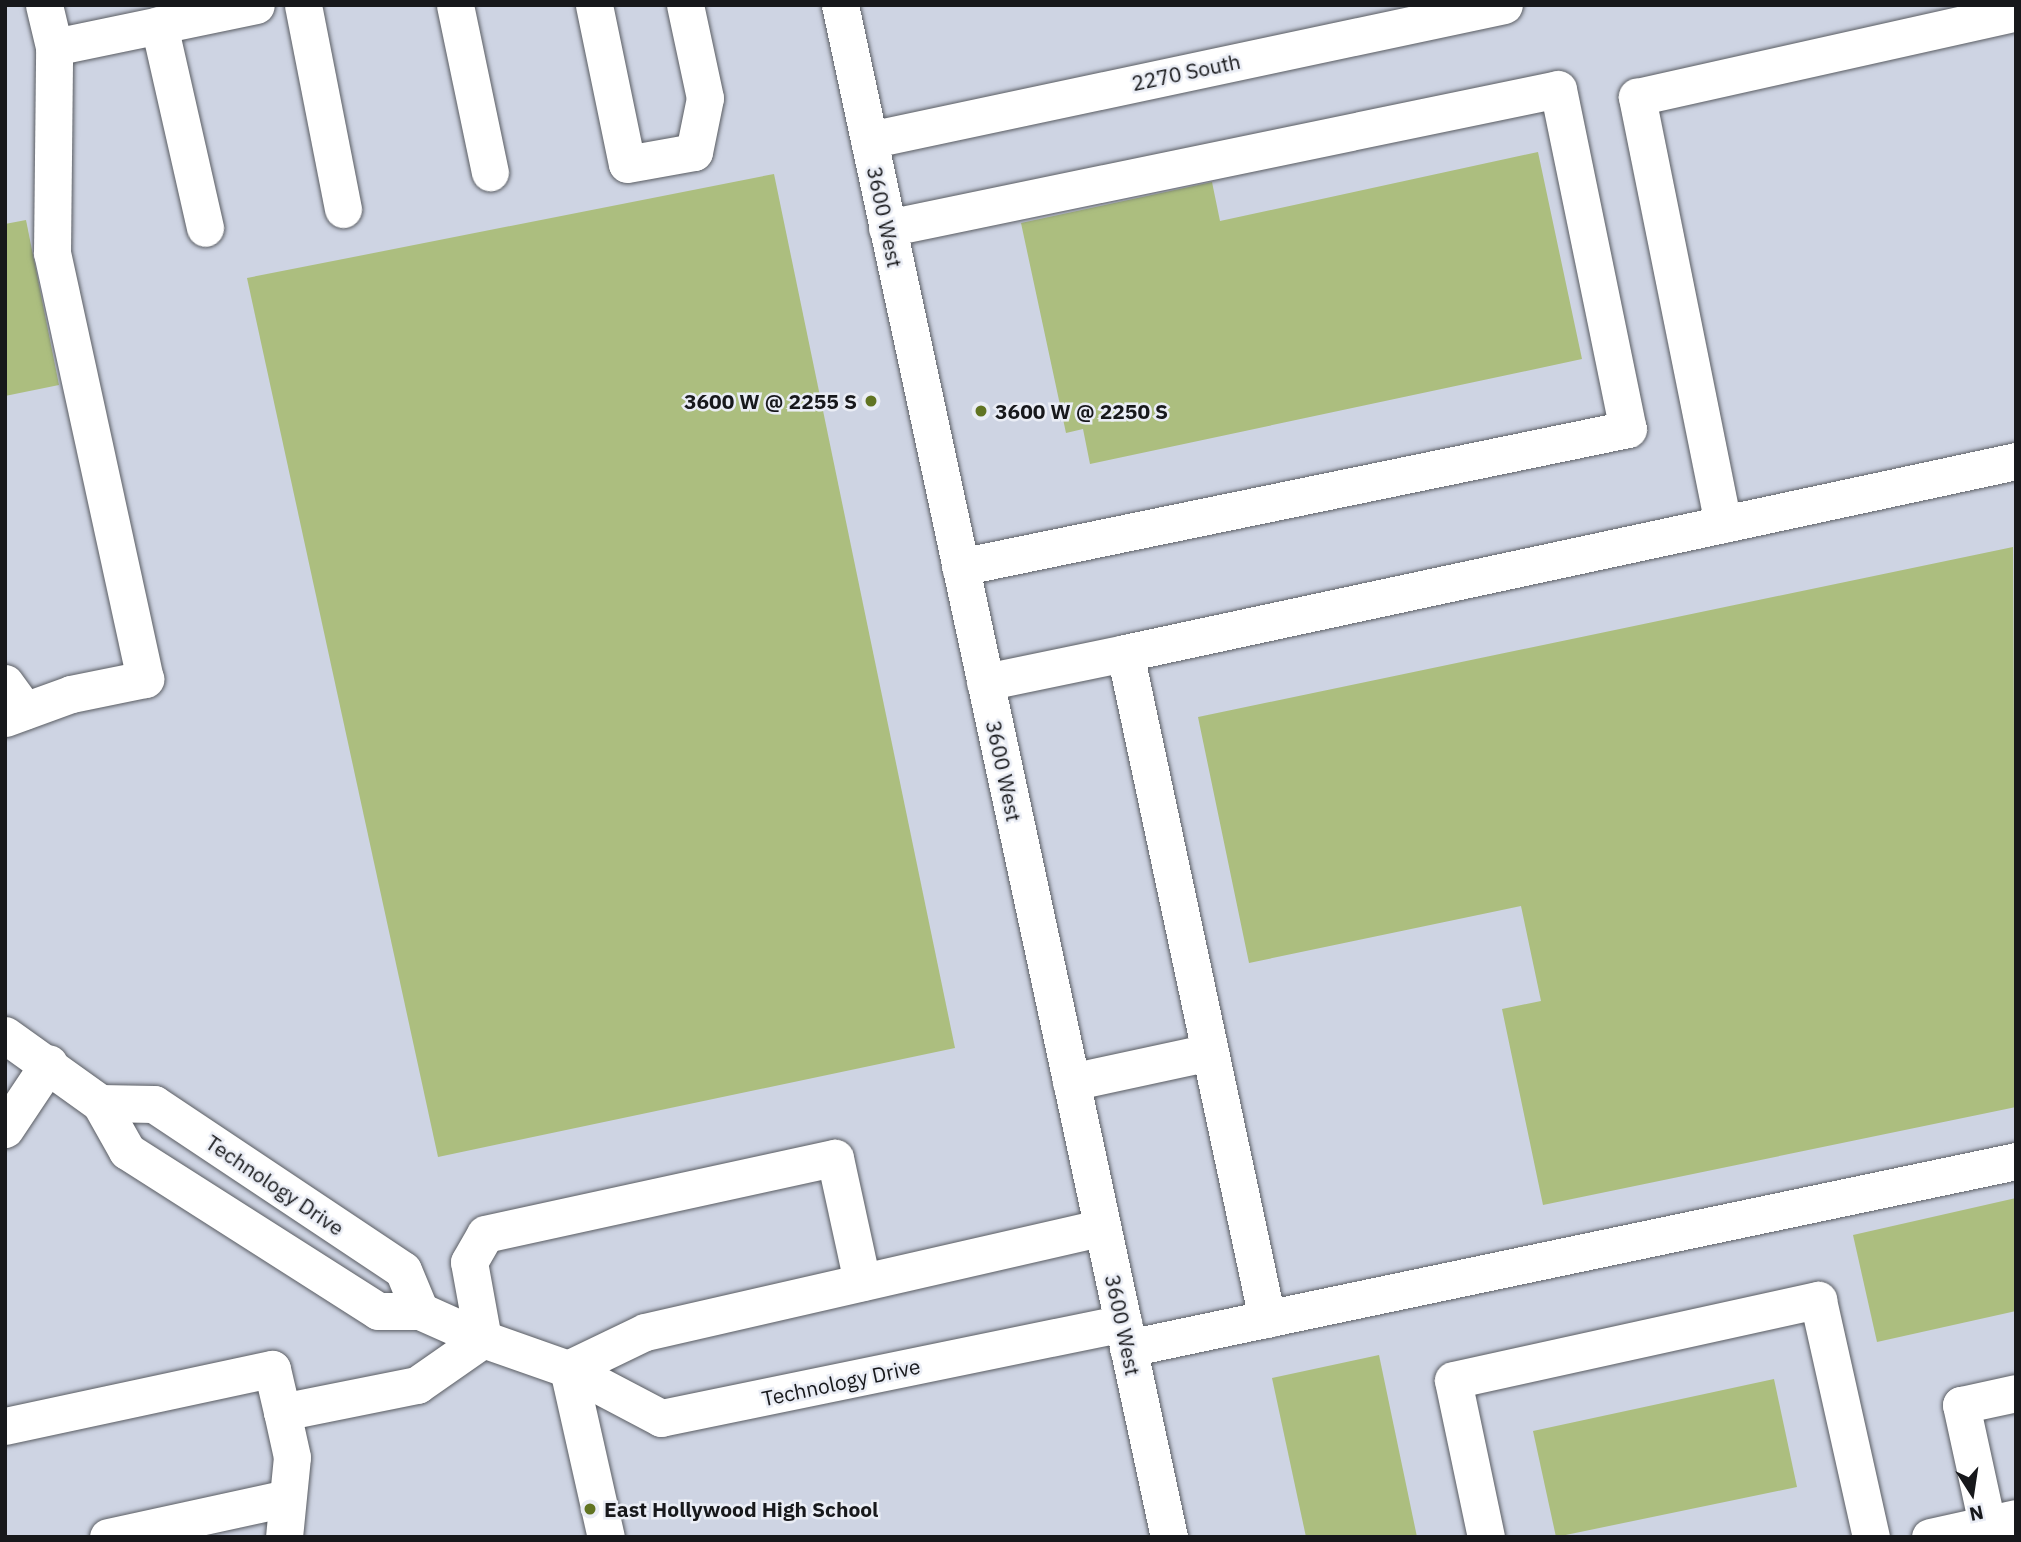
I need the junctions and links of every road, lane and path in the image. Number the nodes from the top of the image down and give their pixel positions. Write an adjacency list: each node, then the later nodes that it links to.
1 (44, 5): 11 (street)
2 (256, 5): 10 (street)
3 (303, 5): 14 (street)
4 (455, 5): 13 (street)
5 (594, 5): 6 (street)
6 (685, 5)
7 (839, 5): 12 (street, 3600 West)
8 (1499, 6): 12 (street, 2270 South)
9 (2016, 12): 18 (street)
10 (159, 25): 11 (street); 15 (street)
11 (54, 47): 22 (street)
12 (869, 140): 16 (street, 3600 West)
13 (490, 172)
14 (343, 209)
15 (205, 228)
16 (887, 228): 19 (street, 3600 West); 19 (street)
17 (2016, 461): 18 (street)
18 (1723, 524): 20 (street)
19 (960, 567): 21 (street, 3600 West)
20 (1125, 653): 21 (street); 24 (street)
21 (985, 682): 26 (street, 3600 West)
22 (12, 704)
23 (5, 1035): 25 (street, Technology Drive)
24 (1210, 1052): 26 (street); 33 (street)
25 (49, 1063): 27 (street, Technology Drive); 28 (street)
26 (1071, 1082): 30 (street, 3600 West)
27 (100, 1103): 32 (street, Technology Drive); 32 (street, Technology Drive)
28 (5, 1129)
29 (2016, 1161): 33 (street, Technology Drive)
30 (1102, 1227): 31 (street); 34 (street, 3600 West)
31 (862, 1282): 35 (street); 36 (street)
32 (420, 1311): 35 (street, Technology Drive)
33 (1267, 1319): 34 (street, Technology Drive)
34 (1126, 1335): 36 (street, Technology Drive); 45 (street, 3600 West)
35 (483, 1339): 36 (street, Technology Drive); 38 (street)
36 (568, 1369): 44 (street)
37 (2016, 1393): 41 (street)
38 (282, 1412): 39 (street); 40 (street)
39 (5, 1426)
40 (287, 1498): 42 (street); 43 (street)
41 (2002, 1521): 48 (street)
42 (108, 1537)
43 (284, 1537)
44 (607, 1537)
45 (1169, 1537)
46 (1486, 1537): 47 (street)
47 (1871, 1537)
48 (1930, 1537)

